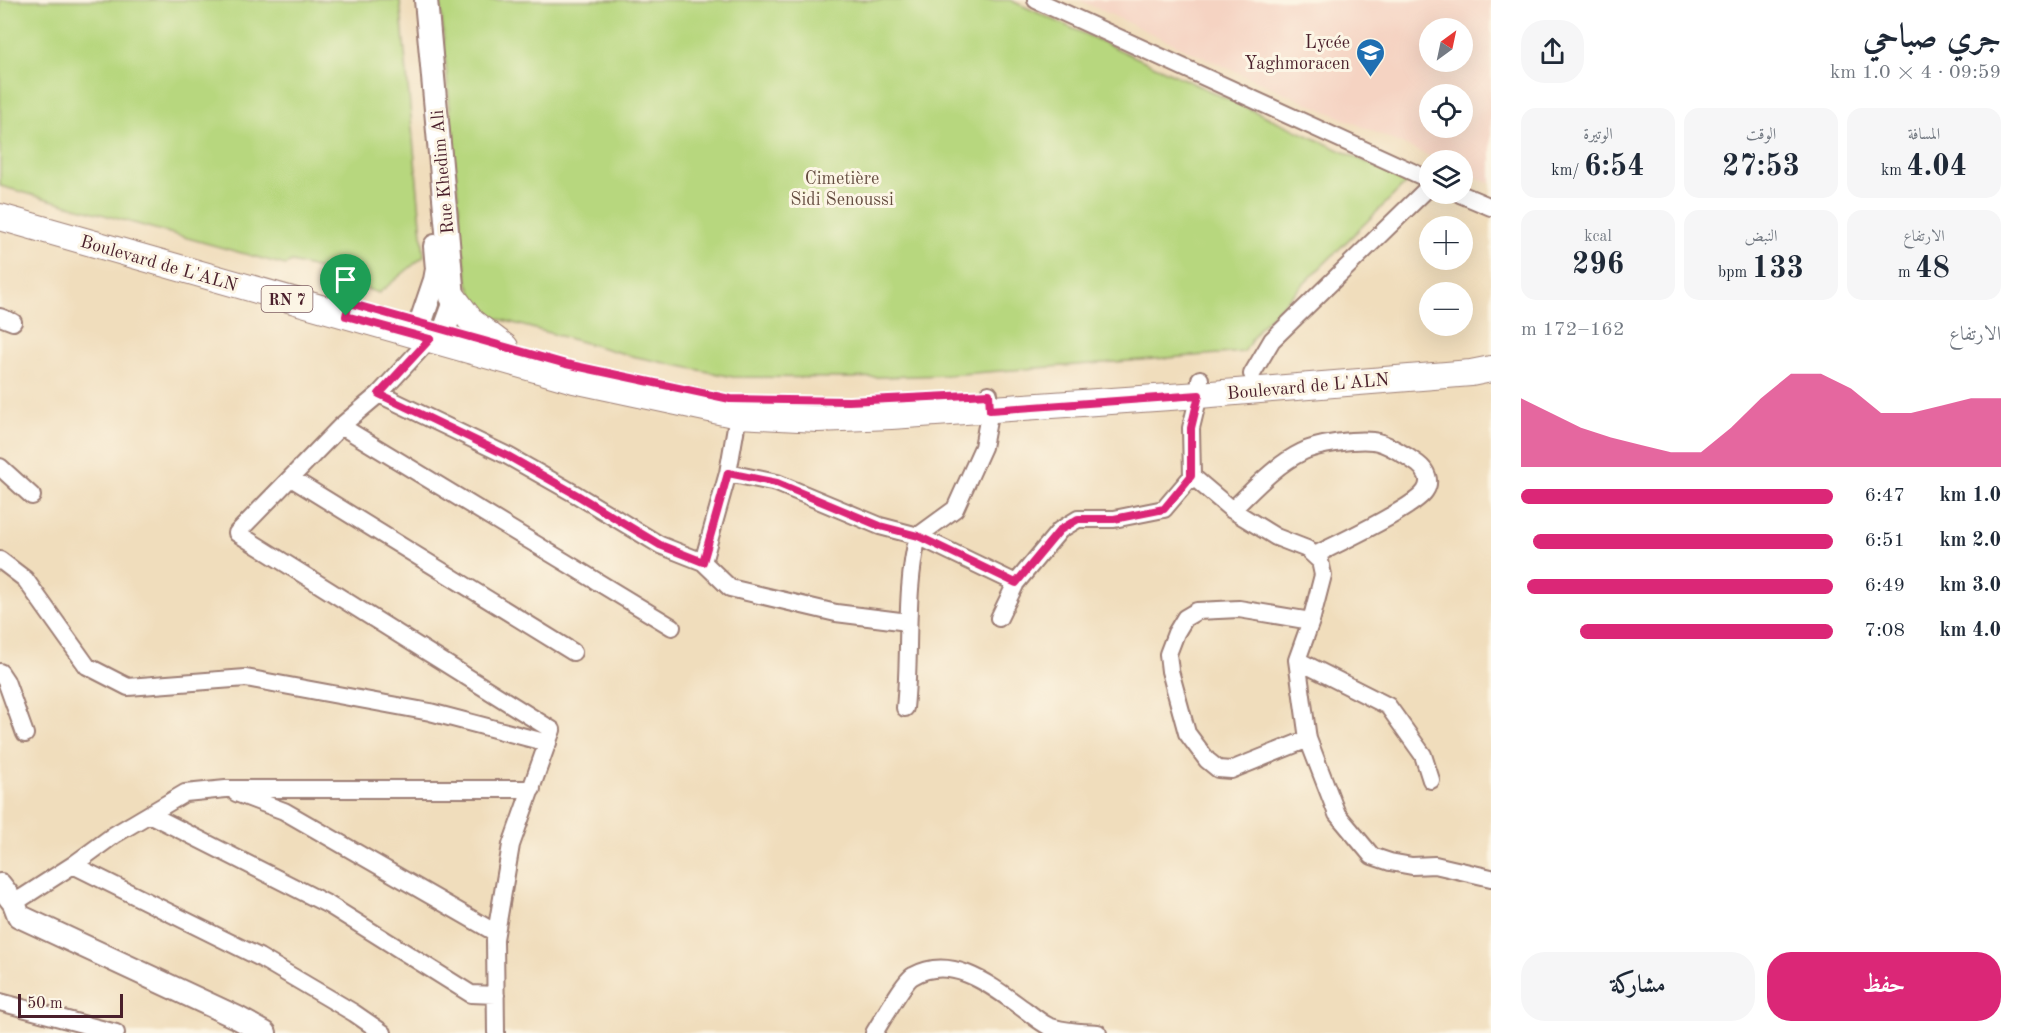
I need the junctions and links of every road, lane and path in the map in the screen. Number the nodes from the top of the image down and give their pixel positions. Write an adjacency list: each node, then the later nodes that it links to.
1 (412, 0): 12 (main road, Rue Khedim Ali)
2 (426, 0): 10 (main road, Rue Khedim Ali)
3 (1036, 0): 4 (street)
4 (1419, 175)
5 (1419, 197): 16 (street)
6 (1473, 199): 8 (street)
7 (0, 204): 11 (main road, Boulevard de L'ALN / RN 7)
8 (1491, 207)
9 (0, 217): 11 (main road, Boulevard de L'ALN / RN 7)
10 (453, 297): 12 (main road, Rue Khedim Ali); 13 (main road)
11 (347, 309): 12 (main road, Boulevard de L'ALN / RN 7)
12 (430, 334): 13 (main road, Boulevard de L'ALN / RN 7); 18 (street); 20 (main road, Boulevard de L'ALN / RN 7)
13 (505, 347): 19 (main road, Boulevard de L'ALN / RN 7)
14 (1491, 355): 16 (main road, Boulevard de L'ALN / RN 7)
15 (1491, 369): 17 (main road, Boulevard de L'ALN / RN 7)
16 (1252, 374): 17 (main road, Boulevard de L'ALN / RN 7)
17 (1199, 387): 19 (main road, Boulevard de L'ALN / RN 7); 24 (street)
18 (379, 394): 21 (street); 31 (street)
19 (989, 402): 20 (main road, Boulevard de L'ALN / RN 7); 28 (street)
20 (738, 415): 23 (street)
21 (341, 426): 25 (street); 36 (street)
22 (0, 467): 26 (street)
23 (728, 473): 28 (street); 31 (street)
24 (1191, 476): 27 (street); 32 (street)
25 (291, 478): 37 (street); 43 (street)
26 (32, 496)
27 (1232, 510): 29 (street); 29 (street)
28 (918, 536): 32 (street); 35 (street)
29 (1315, 555): 34 (street)
30 (0, 560): 43 (street)
31 (703, 562): 35 (street)
32 (1016, 583): 33 (street)
33 (999, 618)
34 (1311, 621): 38 (street); 42 (street)
35 (908, 622): 40 (street)
36 (672, 627)
37 (573, 652)
38 (1297, 660): 42 (street); 44 (street)
39 (0, 672): 41 (street)
40 (905, 708)
41 (25, 734)
42 (1308, 739): 49 (street)
43 (548, 743): 46 (street)
44 (1431, 780)
45 (226, 789): 46 (street); 47 (street); 51 (street)
46 (532, 789): 51 (street)
47 (151, 815): 48 (street); 52 (street)
48 (73, 865): 50 (street); 56 (street)
49 (1491, 878)
50 (7, 894): 55 (main road)
51 (496, 933): 52 (street)
52 (496, 995): 57 (street)
53 (0, 1002): 54 (street)
54 (116, 1033)
55 (265, 1033)
56 (383, 1033)
57 (496, 1033)
58 (874, 1033): 59 (street)
59 (1098, 1033)

